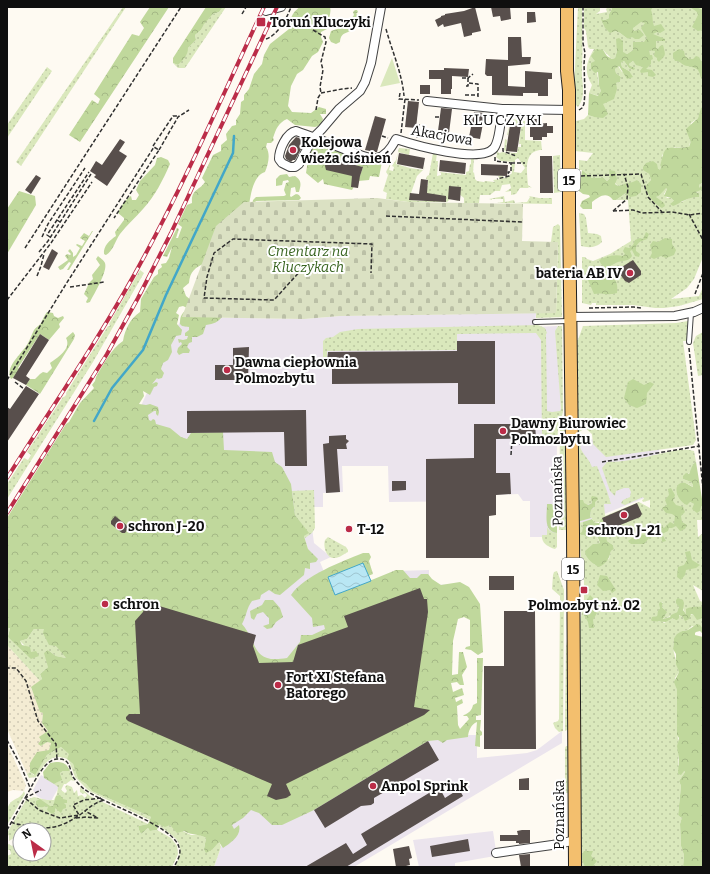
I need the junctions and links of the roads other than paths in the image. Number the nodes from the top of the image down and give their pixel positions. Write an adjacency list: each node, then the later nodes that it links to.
1 (281, 7): 5 (street)
2 (381, 7): 10 (street)
3 (567, 7): 6 (main road, Poznańska / 15)
4 (575, 7): 6 (main road, Poznańska / 15)
5 (266, 11)
6 (569, 90): 9 (main road, Poznańska / 15)
7 (427, 101): 8 (street)
8 (502, 109): 9 (street); 10 (street, Akacjowa)
9 (569, 110): 13 (main road, Poznańska / 15)
10 (309, 136): 10 (street)
11 (703, 308): 12 (street)
12 (691, 312): 13 (street); 15 (lane)
13 (571, 319): 14 (lane); 16 (main road, Poznańska / 15)
14 (535, 322)
15 (688, 342)
16 (575, 840): 17 (street); 18 (main road, Poznańska / 15)
17 (496, 853)
18 (575, 867)

